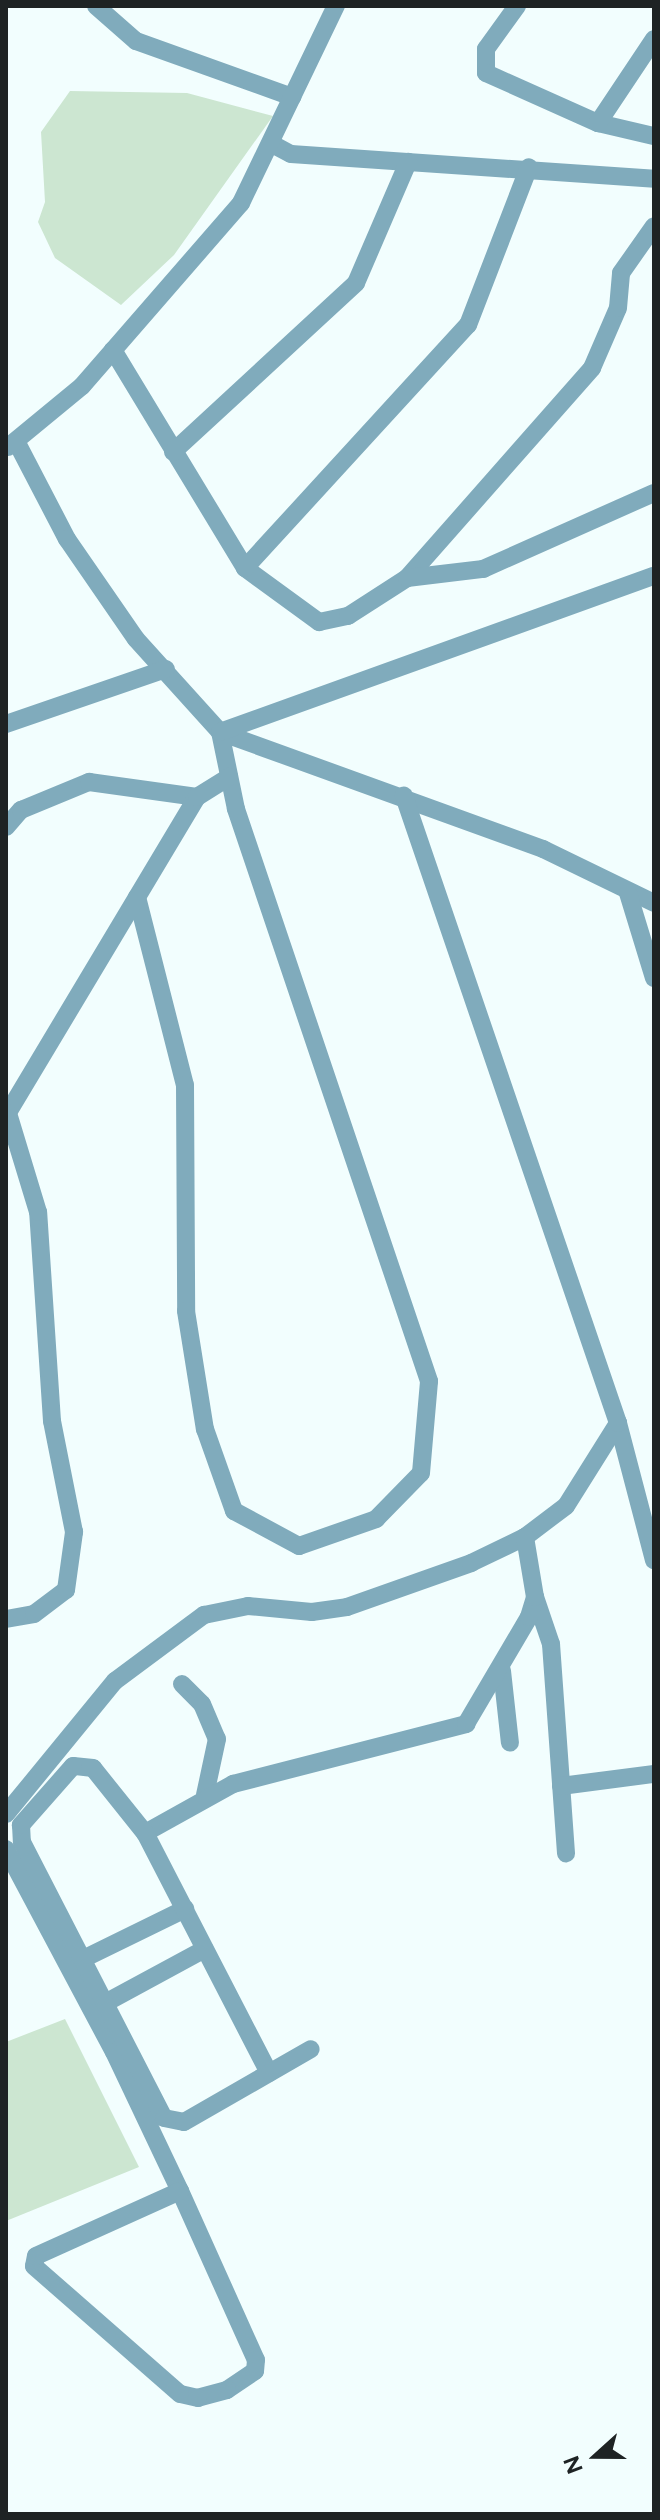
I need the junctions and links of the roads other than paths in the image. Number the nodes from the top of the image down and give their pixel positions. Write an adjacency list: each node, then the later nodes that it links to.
1 (96, 6): 5 (street)
2 (336, 6): 5 (street)
3 (517, 6): 6 (street)
4 (654, 39): 6 (street)
5 (292, 97): 8 (street)
6 (598, 123): 7 (street)
7 (654, 136)
8 (272, 144): 9 (street); 13 (street)
9 (408, 162): 10 (street); 15 (street)
10 (529, 167): 11 (street); 17 (street)
11 (654, 179)
12 (654, 226): 19 (street)
13 (113, 350): 14 (street); 15 (street)
14 (11, 446): 20 (street)
15 (173, 452): 17 (street)
16 (654, 493): 19 (street)
17 (245, 568): 19 (street)
18 (654, 576): 22 (street)
19 (407, 578)
20 (166, 669): 21 (street); 22 (street)
21 (6, 724)
22 (220, 732): 23 (street); 24 (street)
23 (229, 777): 25 (street); 28 (street)
24 (404, 796): 27 (street); 32 (street)
25 (197, 797): 26 (street); 28 (street)
26 (6, 827)
27 (628, 893): 29 (street); 30 (street)
28 (137, 897): 31 (street)
29 (654, 903)
30 (654, 978)
31 (7, 1114): 36 (street)
32 (618, 1423): 33 (street); 34 (street)
33 (525, 1537): 35 (street); 43 (street)
34 (654, 1560)
35 (535, 1597): 37 (street); 41 (street)
36 (6, 1619)
37 (502, 1671): 39 (street); 42 (street)
38 (182, 1684): 42 (street)
39 (510, 1743)
40 (654, 1774): 41 (street)
41 (561, 1786): 46 (street)
42 (205, 1795): 44 (street)
43 (6, 1814)
44 (145, 1833): 47 (street); 49 (street)
45 (6, 1849): 53 (street)
46 (566, 1853)
47 (185, 1909): 48 (street); 49 (street)
48 (205, 1949): 50 (street); 52 (street)
49 (83, 1959): 50 (street)
50 (107, 2002): 52 (street)
51 (311, 2049): 52 (street)
52 (269, 2073)
53 (180, 2191): 53 (street)

